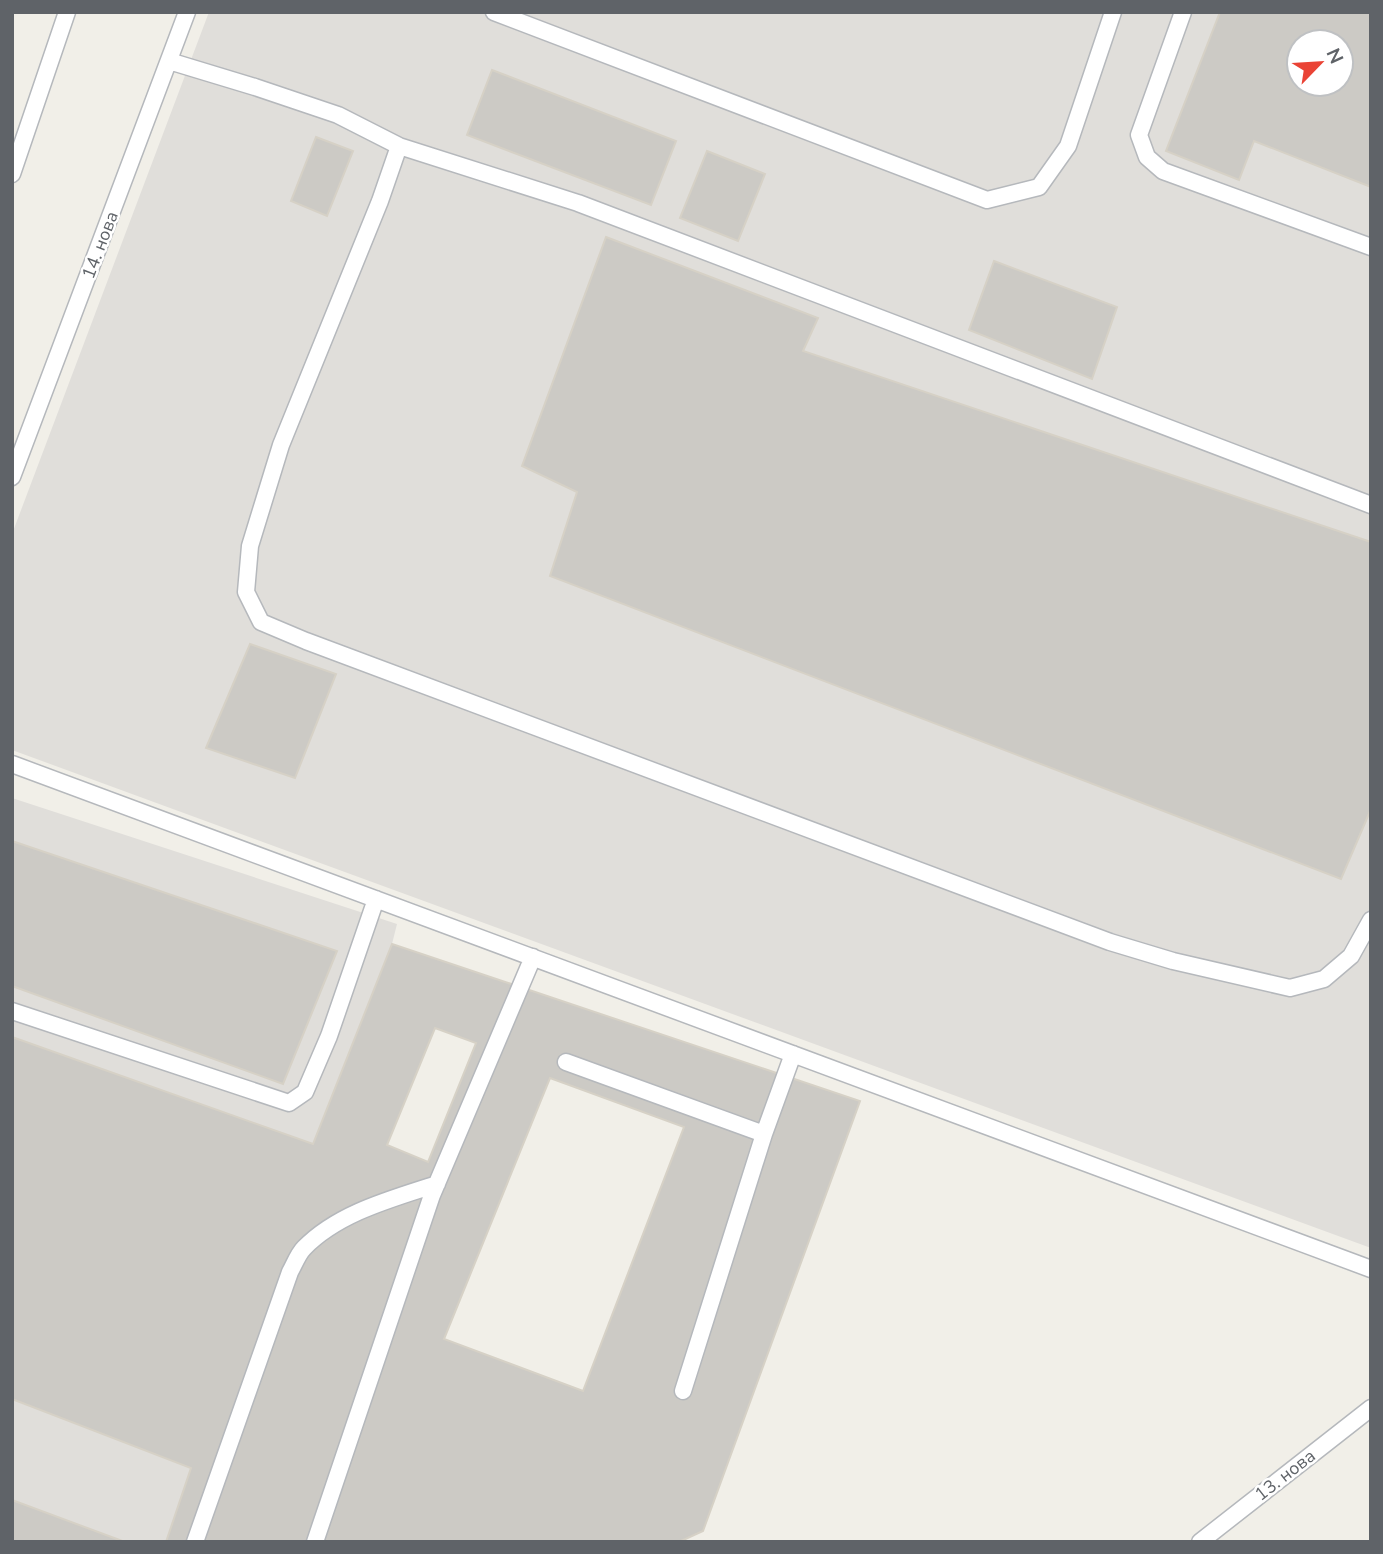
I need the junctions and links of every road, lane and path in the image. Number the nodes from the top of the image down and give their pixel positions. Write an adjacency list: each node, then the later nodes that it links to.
1 (67, 12): 8 (lane)
2 (187, 12): 6 (lane, 14. нова)
3 (494, 12): 4 (lane)
4 (1113, 12)
5 (1183, 12): 9 (lane)
6 (169, 61): 7 (lane); 10 (lane, 14. нова)
7 (399, 146): 11 (lane); 14 (lane)
8 (12, 174)
9 (1371, 247)
10 (12, 477)
11 (1371, 505)
12 (12, 764): 13 (lane)
13 (376, 899): 15 (lane); 16 (lane)
14 (1371, 920)
15 (533, 957): 17 (lane); 20 (lane)
16 (12, 1011)
17 (793, 1054): 19 (lane); 21 (lane)
18 (566, 1062): 19 (lane)
19 (764, 1134): 22 (lane)
20 (436, 1184): 24 (lane); 25 (lane)
21 (1371, 1269)
22 (682, 1391)
23 (1371, 1408): 26 (lane, 13. нова)
24 (195, 1542)
25 (315, 1542)
26 (1200, 1542)

